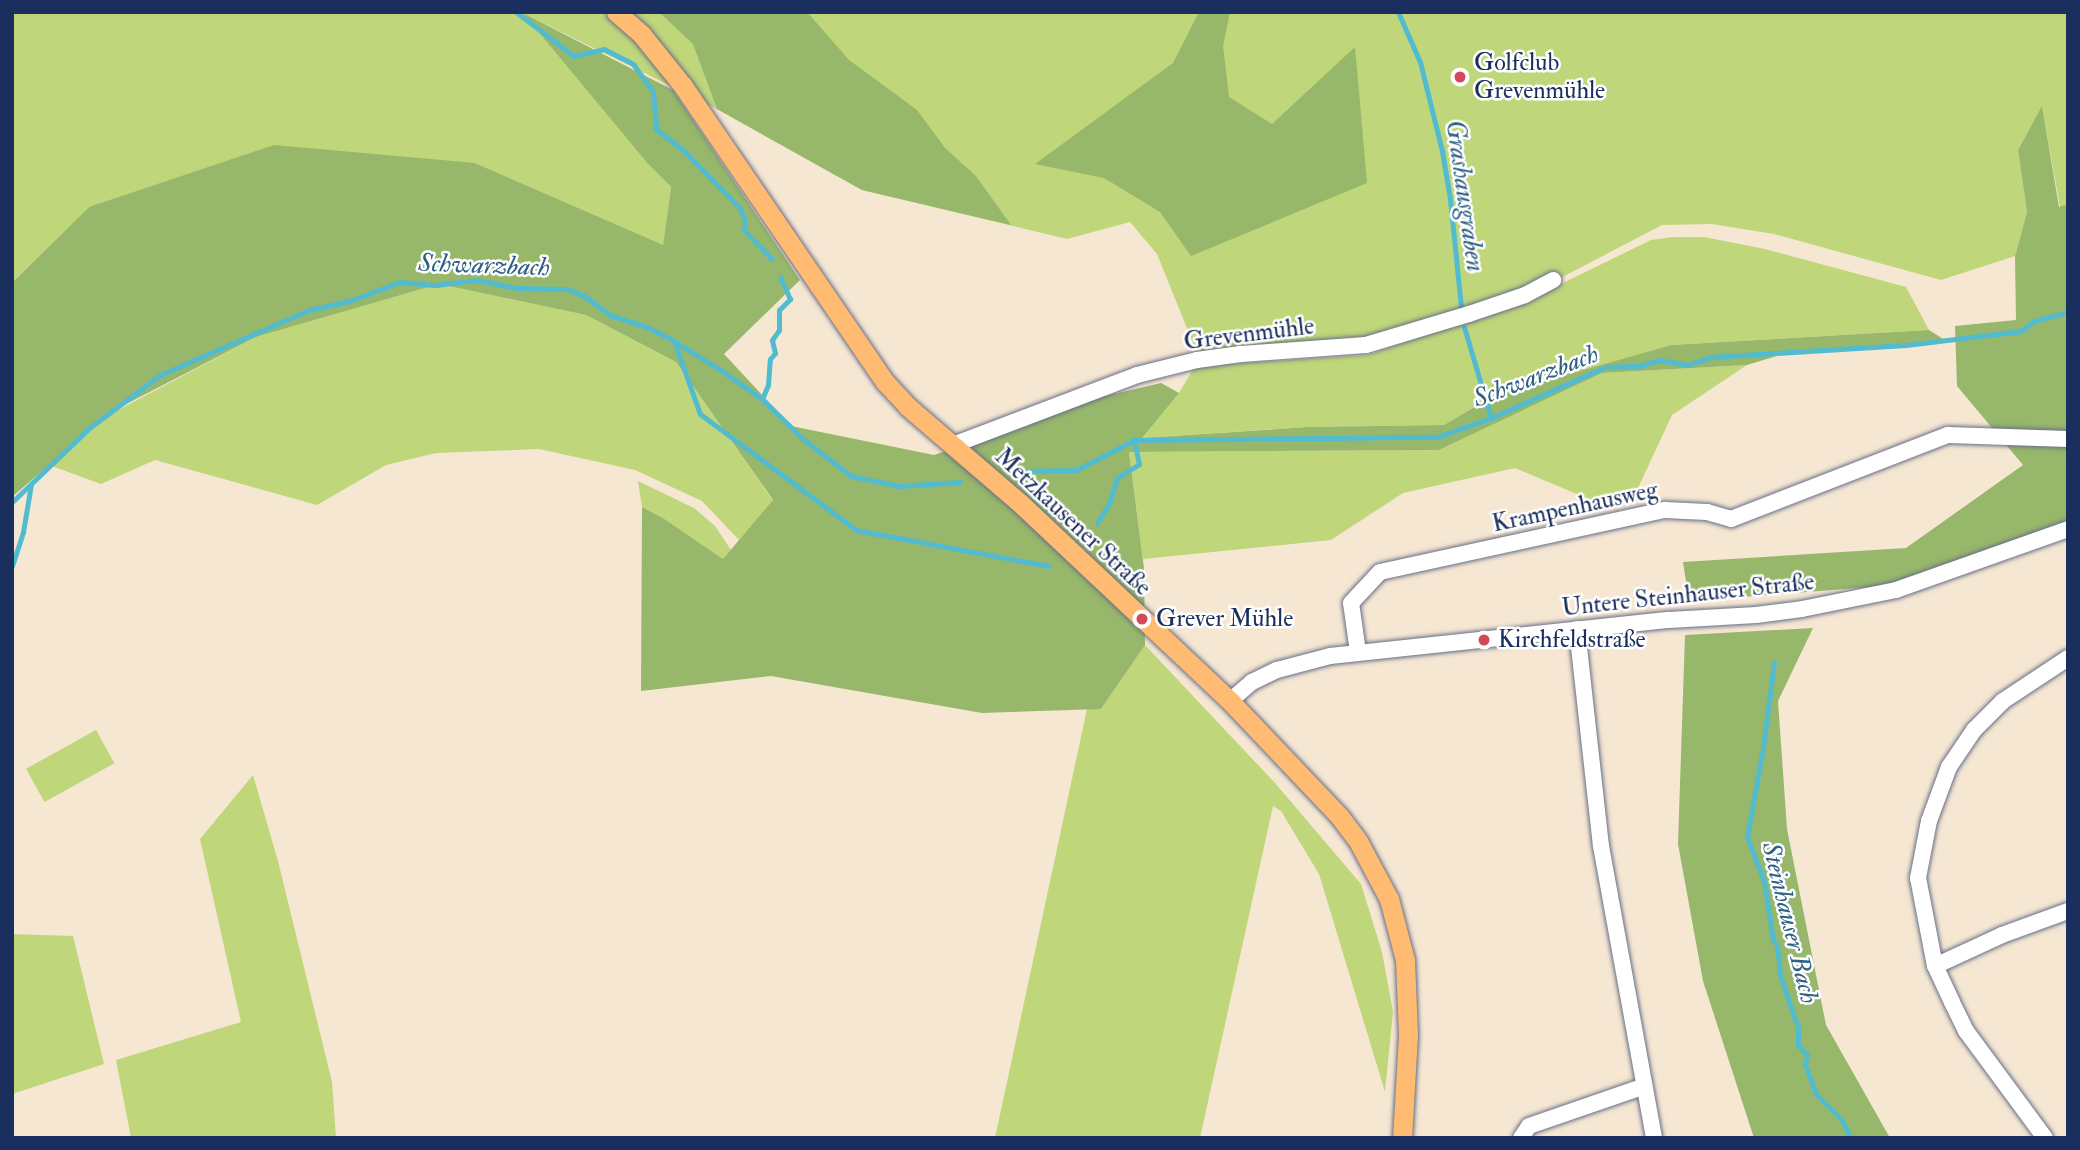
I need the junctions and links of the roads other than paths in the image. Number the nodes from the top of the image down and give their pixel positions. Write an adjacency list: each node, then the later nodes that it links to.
1 (616, 12): 4 (main road, Metzkausener Straße)
2 (1553, 280): 4 (street, Grevenmühle)
3 (2068, 439): 7 (street, Krampenhausweg)
4 (953, 444): 9 (main road, Metzkausener Straße)
5 (2068, 529): 6 (street, Untere Steinhauser Straße)
6 (1577, 629): 7 (street, Untere Steinhauser Straße); 12 (street)
7 (1358, 652): 9 (street, Untere Steinhauser Straße)
8 (2068, 658): 11 (street)
9 (1230, 701): 13 (main road, Metzkausener Straße)
10 (2068, 911): 11 (street)
11 (1935, 966): 16 (street)
12 (1642, 1087): 14 (street); 15 (street)
13 (1402, 1138)
14 (1521, 1138)
15 (1654, 1138)
16 (2045, 1138)

